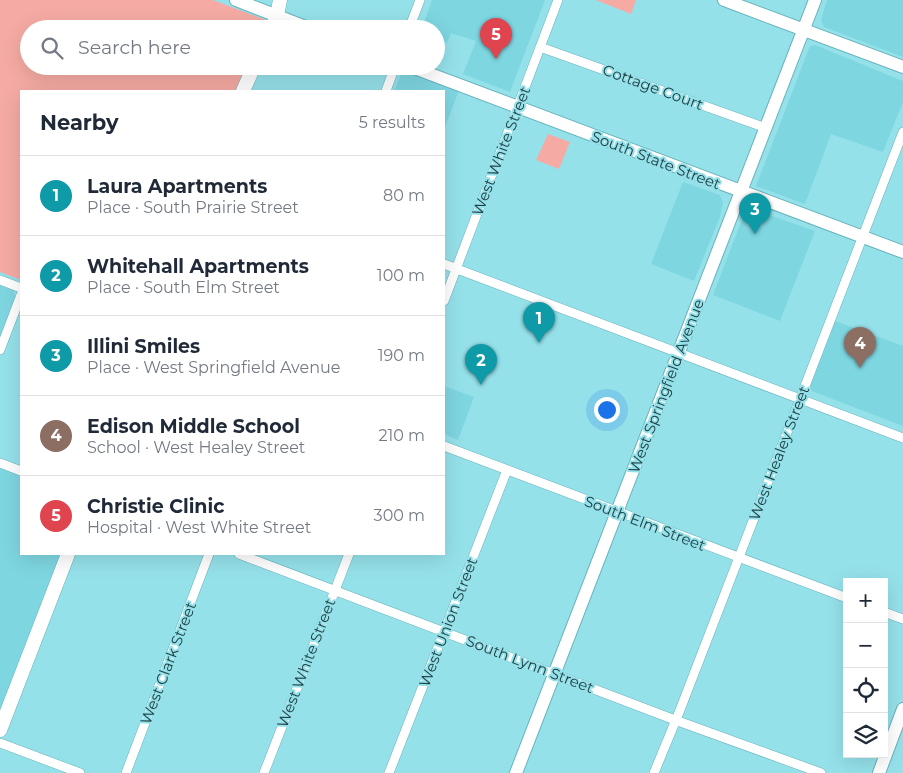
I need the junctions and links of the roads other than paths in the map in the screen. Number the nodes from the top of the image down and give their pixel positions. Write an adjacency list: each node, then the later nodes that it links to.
1 (236, 0): 7 (main road)
2 (280, 0): 8 (main road)
3 (420, 0): 9 (street)
4 (558, 0): 11 (street, West White Street)
5 (724, 0): 10 (main road)
6 (816, 0): 10 (main road, West Springfield Avenue)
7 (271, 20)
8 (275, 20)
9 (413, 20)
10 (804, 30): 12 (main road); 19 (main road, West Springfield Avenue)
11 (540, 47): 18 (street, West White Street); 19 (street, Cottage Court)
12 (903, 67)
13 (250, 75): 16 (main road)
14 (392, 75): 17 (street)
15 (432, 75): 18 (main road, South State Street)
16 (243, 90)
17 (386, 90)
18 (517, 108): 21 (main road, South State Street); 25 (street, West White Street)
19 (766, 128): 21 (main road, West Springfield Avenue)
20 (903, 132): 22 (street, West Healey Street)
21 (741, 191): 22 (main road, South State Street); 31 (main road, West Springfield Avenue)
22 (862, 236): 23 (main road, South State Street); 32 (street, West Healey Street)
23 (903, 252)
24 (445, 264): 25 (street)
25 (456, 268): 29 (street, West White Street); 31 (street)
26 (0, 280): 27 (street)
27 (20, 288)
28 (20, 298): 30 (street)
29 (445, 299)
30 (0, 350)
31 (679, 353): 32 (street); 38 (main road, West Springfield Avenue)
32 (800, 398): 33 (street); 43 (street, West Healey Street)
33 (903, 438)
34 (445, 446): 36 (street, South Elm Street)
35 (0, 463): 37 (street)
36 (507, 470): 38 (street, South Elm Street); 48 (street, West Union Street)
37 (20, 471)
38 (617, 512): 43 (street, South Elm Street); 49 (main road, West Springfield Avenue)
39 (68, 555): 52 (main road)
40 (209, 555): 55 (street, West Clark Street)
41 (242, 555): 44 (street, South Lynn Street)
42 (349, 555): 44 (street, West White Street)
43 (738, 558): 45 (street, South Elm Street); 51 (street, West Healey Street)
44 (335, 590): 48 (street, South Lynn Street); 56 (street, West White Street)
45 (843, 597)
46 (888, 613): 47 (street)
47 (903, 619)
48 (444, 632): 49 (street, South Lynn Street); 57 (street, West Union Street)
49 (555, 673): 51 (street, South Lynn Street); 58 (main road, West Springfield Avenue)
50 (903, 709): 61 (main road)
51 (675, 720): 59 (street, West Healey Street); 60 (street, South Lynn Street)
52 (0, 730)
53 (0, 743): 54 (street)
54 (80, 773)
55 (126, 773)
56 (264, 773)
57 (389, 773)
58 (516, 773)
59 (654, 773)
60 (821, 773)
61 (879, 773)

